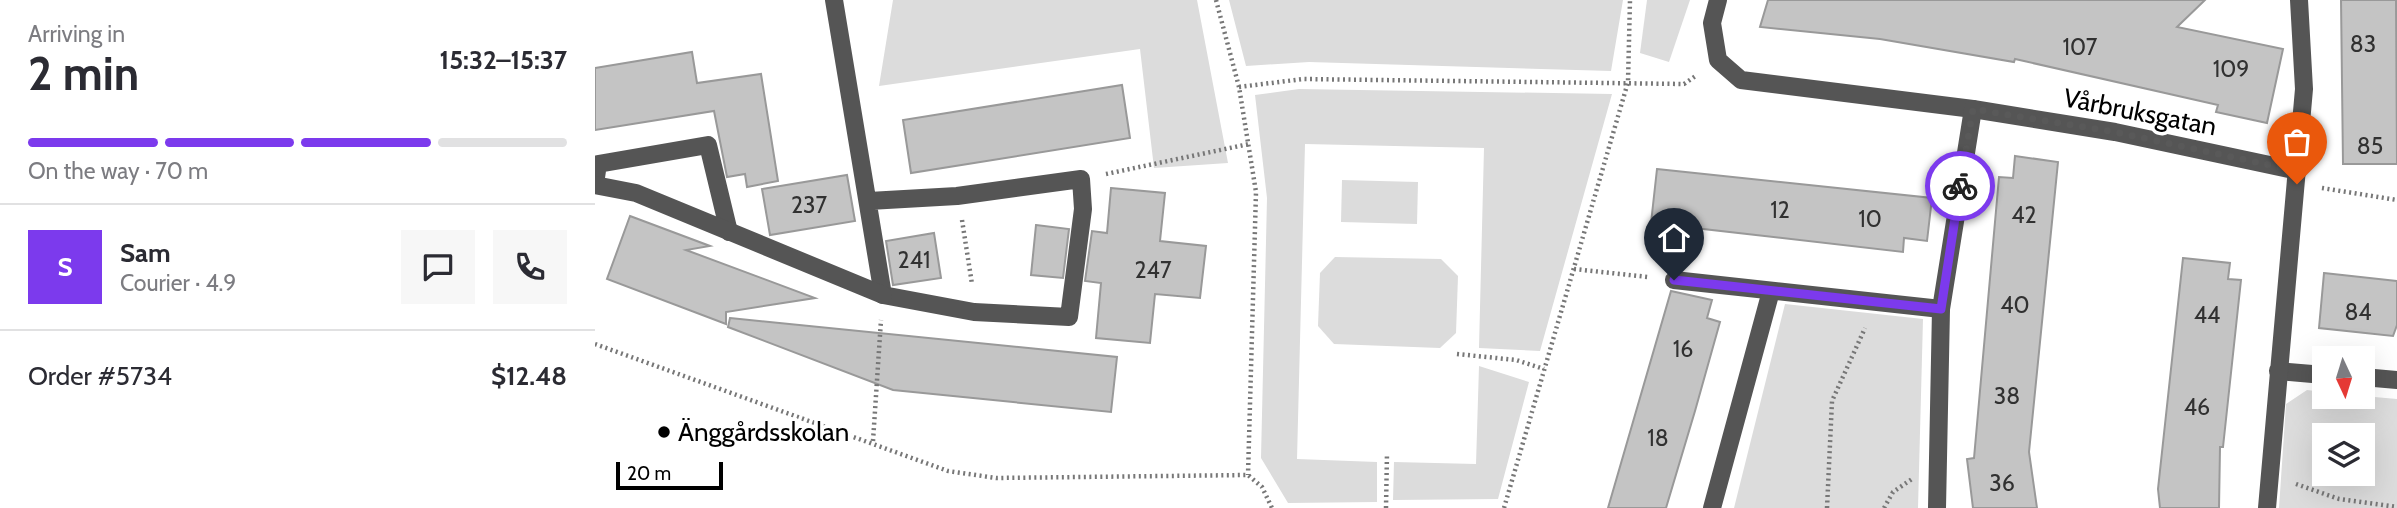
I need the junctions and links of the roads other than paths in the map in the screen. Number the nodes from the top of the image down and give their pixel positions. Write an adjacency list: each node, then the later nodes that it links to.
1 (834, 0): 7 (street)
2 (1718, 0): 4 (street, Vårbruksgatan)
3 (2299, 0): 5 (street)
4 (1973, 109): 5 (street, Vårbruksgatan); 12 (street)
5 (2297, 177): 13 (street)
6 (595, 184): 8 (street); 8 (street)
7 (869, 201): 11 (street); 11 (street)
8 (729, 232): 11 (street)
9 (1674, 280): 10 (street)
10 (1772, 291): 12 (street); 17 (street)
11 (883, 295)
12 (1941, 309): 18 (street)
13 (2278, 372): 14 (street); 19 (street)
14 (2312, 374)
15 (2375, 378): 16 (street)
16 (2397, 380)
17 (1712, 508)
18 (1937, 508)
19 (2267, 508)

